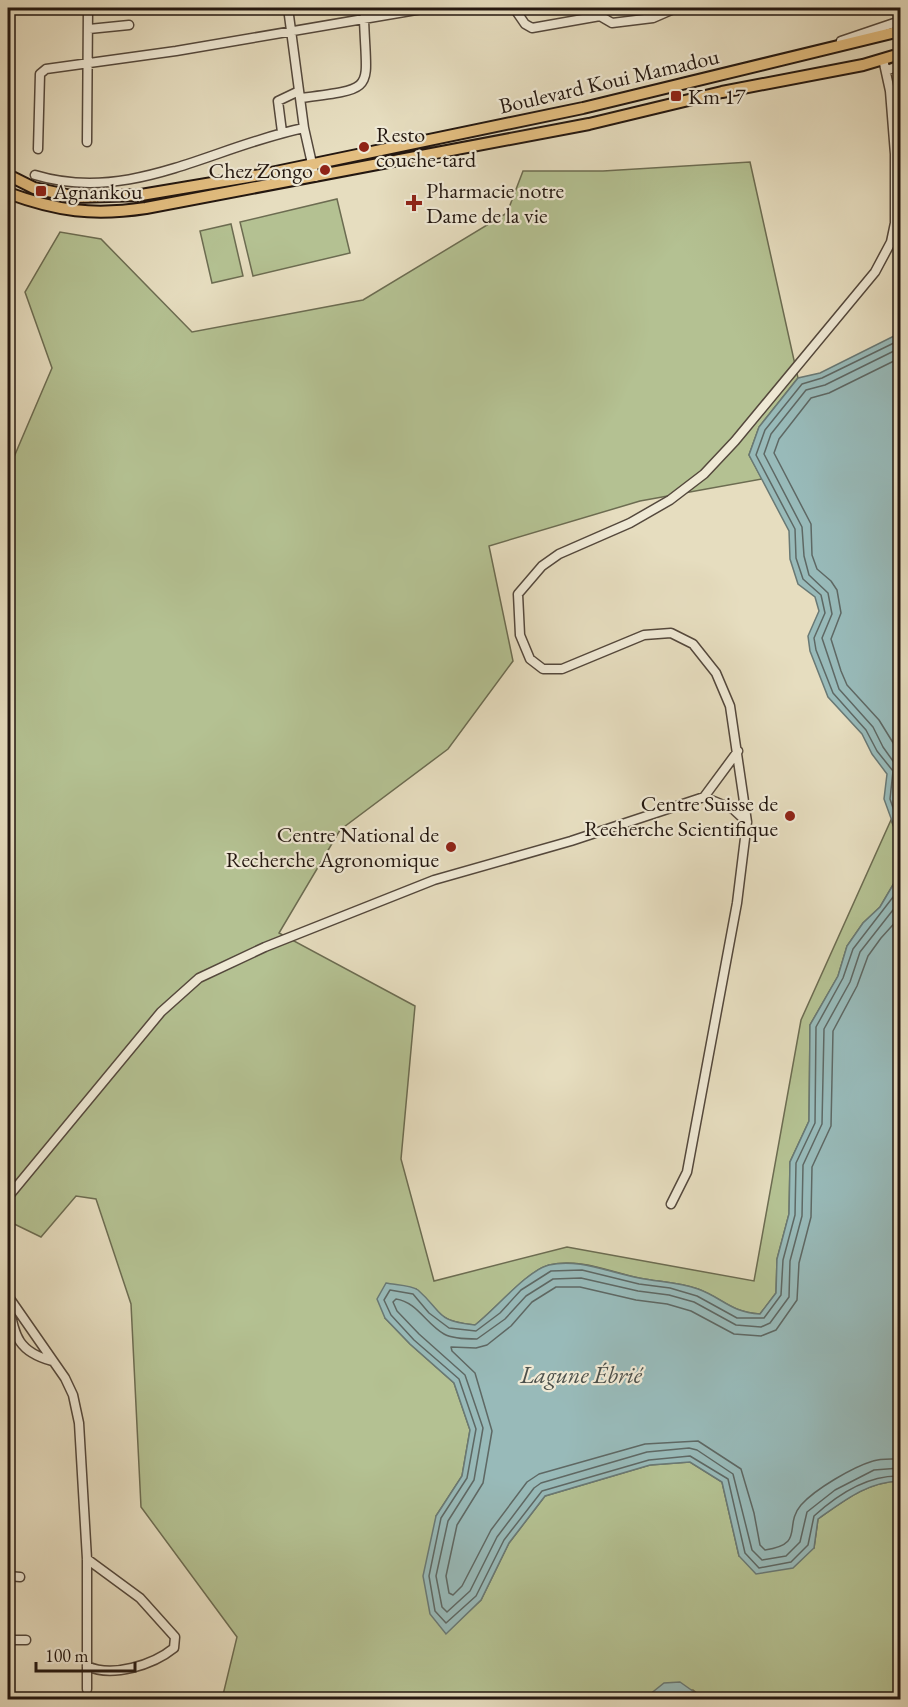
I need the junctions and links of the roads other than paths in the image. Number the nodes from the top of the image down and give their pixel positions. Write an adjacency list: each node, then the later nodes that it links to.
1 (88, 8): 13 (street)
2 (288, 8): 14 (street)
3 (428, 8): 10 (street)
4 (514, 8): 9 (street)
5 (603, 8): 9 (street)
6 (676, 8): 9 (street)
7 (893, 8): 8 (street)
8 (900, 14)
9 (604, 17)
10 (364, 18): 14 (street); 21 (street)
11 (900, 21): 17 (street)
12 (129, 25): 13 (street)
13 (89, 29): 18 (street)
14 (291, 30): 18 (street); 21 (street)
15 (900, 31): 17 (main road, Boulevard Koui Mamadou)
16 (900, 54): 19 (main road, Boulevard Koui Mamadou)
17 (780, 62): 26 (main road, Boulevard Koui Mamadou)
18 (90, 63): 24 (street); 25 (street)
19 (885, 65): 20 (street); 29 (main road, Boulevard Koui Mamadou); 31 (street)
20 (900, 65)
21 (300, 95): 22 (street); 23 (street)
22 (304, 128): 23 (street); 26 (street)
23 (282, 132): 27 (street)
24 (87, 142)
25 (38, 149)
26 (312, 163): 28 (main road, Boulevard Koui Mamadou); 29 (street)
27 (35, 175)
28 (8, 176)
29 (315, 177): 30 (main road, Boulevard Koui Mamadou)
30 (8, 193)
31 (738, 751): 32 (street); 33 (street)
32 (704, 797): 33 (street); 34 (street)
33 (747, 822): 35 (street)
34 (8, 1197)
35 (671, 1204)
36 (8, 1298): 37 (street); 37 (street)
37 (52, 1361): 38 (street)
38 (87, 1559): 43 (street); 43 (street)
39 (8, 1576): 40 (street)
40 (20, 1577)
41 (8, 1640): 42 (street)
42 (26, 1640)
43 (87, 1666): 44 (street)
44 (87, 1689)

